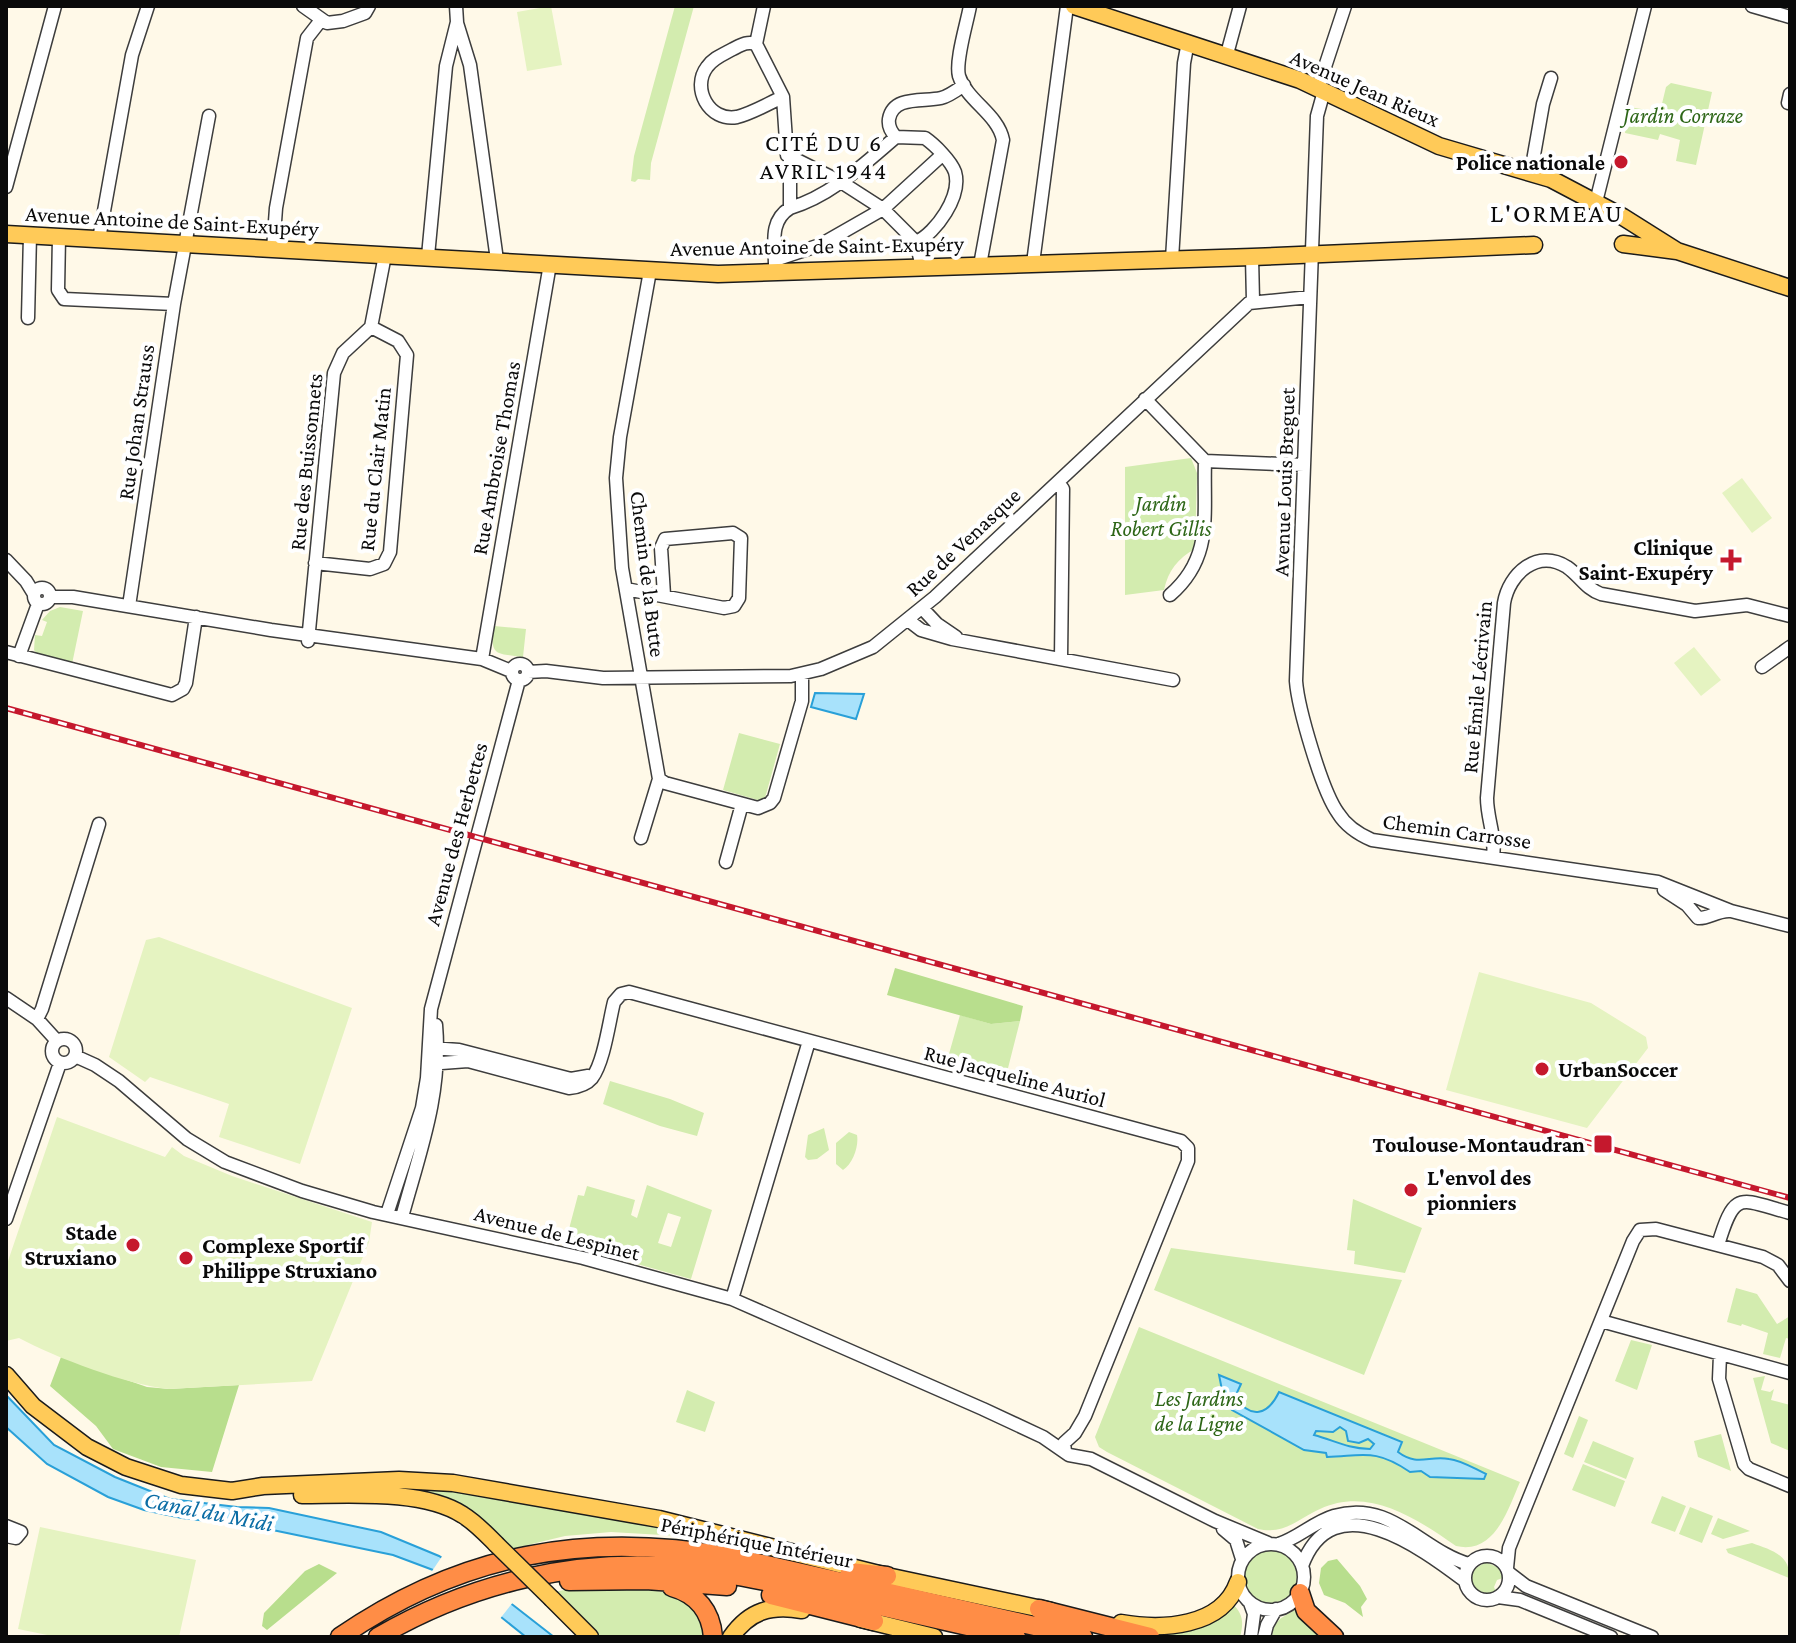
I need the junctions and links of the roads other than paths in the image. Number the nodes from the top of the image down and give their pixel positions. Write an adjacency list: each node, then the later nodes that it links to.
1 (55, 6): 30 (street)
2 (148, 6): 38 (street)
3 (303, 6): 15 (street)
4 (369, 6): 15 (street)
5 (456, 6): 16 (street)
6 (764, 6): 18 (street)
7 (970, 6): 21 (street)
8 (1067, 6): 50 (street)
9 (1074, 6): 17 (main road, Avenue Jean Rieux)
10 (1240, 6): 19 (street)
11 (1345, 6): 22 (street, Avenue Louis Breguet)
12 (1645, 6): 31 (street)
13 (1752, 6): 14 (street)
14 (1790, 17)
15 (321, 20): 42 (street)
16 (457, 22): 46 (street); 49 (street)
17 (1188, 42): 19 (main road, Avenue Jean Rieux); 48 (street)
18 (756, 44): 23 (street); 23 (street)
19 (1227, 54): 22 (main road, Avenue Jean Rieux)
20 (1551, 78): 28 (street)
21 (964, 85): 25 (street); 52 (street)
22 (1321, 89): 28 (main road, Avenue Jean Rieux); 45 (street, Avenue Louis Breguet)
23 (783, 97): 27 (street)
24 (209, 116): 40 (street, Rue Johan Strauss)
25 (896, 137): 26 (street); 29 (street)
26 (942, 155): 33 (street); 39 (street)
27 (790, 158): 29 (street); 32 (street)
28 (1531, 172): 31 (main road, Avenue Jean Rieux)
29 (841, 182): 32 (street); 33 (street)
30 (6, 187)
31 (1596, 202): 34 (main road, Avenue Jean Rieux)
32 (790, 208): 53 (street)
33 (883, 209): 39 (street); 53 (street)
34 (1632, 223): 43 (main road, Avenue Jean Rieux); 43 (main road)
35 (6, 234): 36 (main road, Avenue Antoine de Saint-Exupéry)
36 (30, 235): 37 (main road, Avenue Antoine de Saint-Exupéry); 60 (street)
37 (59, 237): 38 (main road, Avenue Antoine de Saint-Exupéry); 59 (street)
38 (99, 239): 40 (main road, Avenue Antoine de Saint-Exupéry)
39 (916, 242): 54 (street)
40 (185, 244): 42 (main road, Avenue Antoine de Saint-Exupéry); 59 (street, Rue Johan Strauss)
41 (1534, 245): 45 (main road, Avenue Antoine de Saint-Exupéry)
42 (273, 249): 44 (main road, Avenue Antoine de Saint-Exupéry)
43 (1677, 251): 56 (main road)
44 (385, 255): 46 (main road, Avenue Antoine de Saint-Exupéry); 61 (street)
45 (1312, 255): 47 (main road, Avenue Antoine de Saint-Exupéry); 57 (street, Avenue Louis Breguet)
46 (428, 256): 49 (main road, Avenue Antoine de Saint-Exupéry)
47 (1252, 257): 48 (main road, Avenue Antoine de Saint-Exupéry); 58 (street)
48 (1172, 259): 50 (main road, Avenue Antoine de Saint-Exupéry)
49 (497, 260): 51 (main road, Avenue Antoine de Saint-Exupéry)
50 (1033, 263): 52 (main road, Avenue Antoine de Saint-Exupéry)
51 (550, 264): 55 (main road, Avenue Antoine de Saint-Exupéry); 81 (street, Rue Ambroise Thomas)
52 (980, 265): 54 (main road, Avenue Antoine de Saint-Exupéry)
53 (775, 266): 54 (main road, Avenue Antoine de Saint-Exupéry); 55 (main road, Avenue Antoine de Saint-Exupéry)
54 (922, 267)
55 (650, 271): 68 (street, Chemin de la Butte)
56 (1790, 288)
57 (1310, 297): 58 (street); 64 (street, Avenue Louis Breguet)
58 (1253, 301): 62 (street, Rue de Venasque)
59 (174, 304): 72 (street, Rue Johan Strauss)
60 (28, 318)
61 (371, 327): 66 (street, Rue des Buissonnets); 66 (street, Rue du Clair Matin)
62 (1145, 399): 63 (street); 65 (street, Rue de Venasque)
63 (1205, 461): 64 (street); 70 (street)
64 (1304, 465): 88 (street, Avenue Louis Breguet)
65 (1058, 482): 73 (street, Rue de Venasque); 82 (street)
66 (315, 563): 77 (street, Rue des Buissonnets)
67 (8, 565): 71 (street)
68 (626, 589): 69 (street); 87 (street, Chemin de la Butte)
69 (664, 595): 69 (street)
70 (1170, 595)
71 (41, 596): 72 (street, Chemin de la Butte); 80 (street)
72 (129, 606): 75 (street, Chemin de la Butte)
73 (922, 608): 76 (street, Rue de Venasque); 78 (street)
74 (1790, 616): 93 (street, Rue Émile Lécrivain)
75 (196, 617): 77 (street, Chemin de la Butte); 80 (street)
76 (908, 620): 78 (street); 85 (street, Rue de Venasque)
77 (309, 638): 81 (street, Chemin de la Butte)
78 (970, 643): 82 (street)
79 (1790, 647): 83 (street)
80 (13, 654)
81 (482, 659): 84 (street, Chemin de la Butte)
82 (1061, 659): 86 (street)
83 (1762, 667)
84 (519, 674): 87 (street, Chemin de la Butte); 102 (street, Avenue des Herbettes)
85 (802, 674): 87 (street, Rue de Venasque); 90 (street)
86 (1173, 680)
87 (641, 681): 89 (street)
88 (1301, 710): 93 (street, Chemin Carrosse)
89 (659, 779): 90 (street); 92 (street)
90 (742, 804): 94 (street)
91 (99, 824): 99 (street)
92 (641, 838)
93 (1493, 857): 95 (street, Chemin Carrosse)
94 (726, 862)
95 (1640, 879): 96 (street, Chemin Carrosse); 96 (street, Chemin Carrosse)
96 (1707, 904): 97 (street)
97 (1790, 926)
98 (6, 998): 99 (street, Avenue de Lespinet)
99 (37, 1019): 100 (street, Avenue de Lespinet)
100 (57, 1041): 103 (street, Avenue de Lespinet); 104 (street)
101 (809, 1041): 106 (street, Rue Jacqueline Auriol); 115 (street); 120 (street, Rue Jacqueline Auriol)
102 (433, 1048): 105 (street, Avenue des Herbettes); 106 (street)
103 (75, 1056): 104 (street); 108 (street, Avenue de Lespinet)
104 (60, 1063): 110 (street)
105 (433, 1063): 106 (street); 108 (street, Avenue des Herbettes); 109 (street, Avenue des Herbettes)
106 (596, 1069)
107 (1790, 1213): 112 (street)
108 (387, 1214): 109 (street, Avenue de Lespinet)
109 (402, 1217): 111 (street, Avenue de Lespinet)
110 (6, 1219)
111 (477, 1234): 113 (street); 115 (street, Avenue de Lespinet)
112 (1718, 1245): 114 (street); 116 (street)
113 (472, 1248)
114 (1790, 1281)
115 (732, 1299): 120 (street, Avenue de Lespinet)
116 (1601, 1321): 117 (street); 125 (street)
117 (1720, 1355): 118 (street); 121 (street)
118 (1790, 1373)
119 (6, 1375): 122 (main road)
120 (1073, 1446): 123 (street, Avenue de Lespinet)
121 (1790, 1486)
122 (232, 1491): 134 (main road); 147 (main road, bridge)
123 (1215, 1521): 127 (street, Avenue de Lespinet); 130 (street, Avenue de Lespinet)
124 (6, 1526): 126 (street)
125 (1517, 1528): 128 (street); 133 (street)
126 (6, 1536)
127 (1274, 1544): 130 (street); 131 (street); 132 (street)
128 (1488, 1556): 131 (street); 133 (street)
129 (731, 1557): 134 (highway); 144 (highway, Périphérique Intérieur); 152 (highway, Périphérique Intérieur)
130 (1242, 1559): 137 (street)
131 (1469, 1564): 136 (street)
132 (1302, 1566): 136 (street); 138 (street)
133 (1508, 1571): 139 (street); 158 (street)
134 (887, 1576): 141 (main road)
135 (646, 1580): 143 (highway); 146 (highway); 148 (highway)
136 (1465, 1581): 139 (street)
137 (1238, 1582): 140 (street); 141 (main road)
138 (1300, 1593): 142 (street); 156 (highway)
139 (1498, 1597): 157 (street)
140 (1250, 1603): 142 (street); 154 (street)
141 (1039, 1609): 153 (highway)
142 (1276, 1609): 155 (street)
143 (874, 1621): 149 (main road); 150 (main road)
144 (340, 1637)
145 (378, 1637): 151 (highway)
146 (400, 1637)
147 (590, 1637)
148 (713, 1637)
149 (731, 1637)
150 (934, 1637)
151 (1016, 1637)
152 (1083, 1637)
153 (1150, 1637)
154 (1251, 1637)
155 (1264, 1637)
156 (1334, 1637)
157 (1611, 1637)
158 (1652, 1637)

